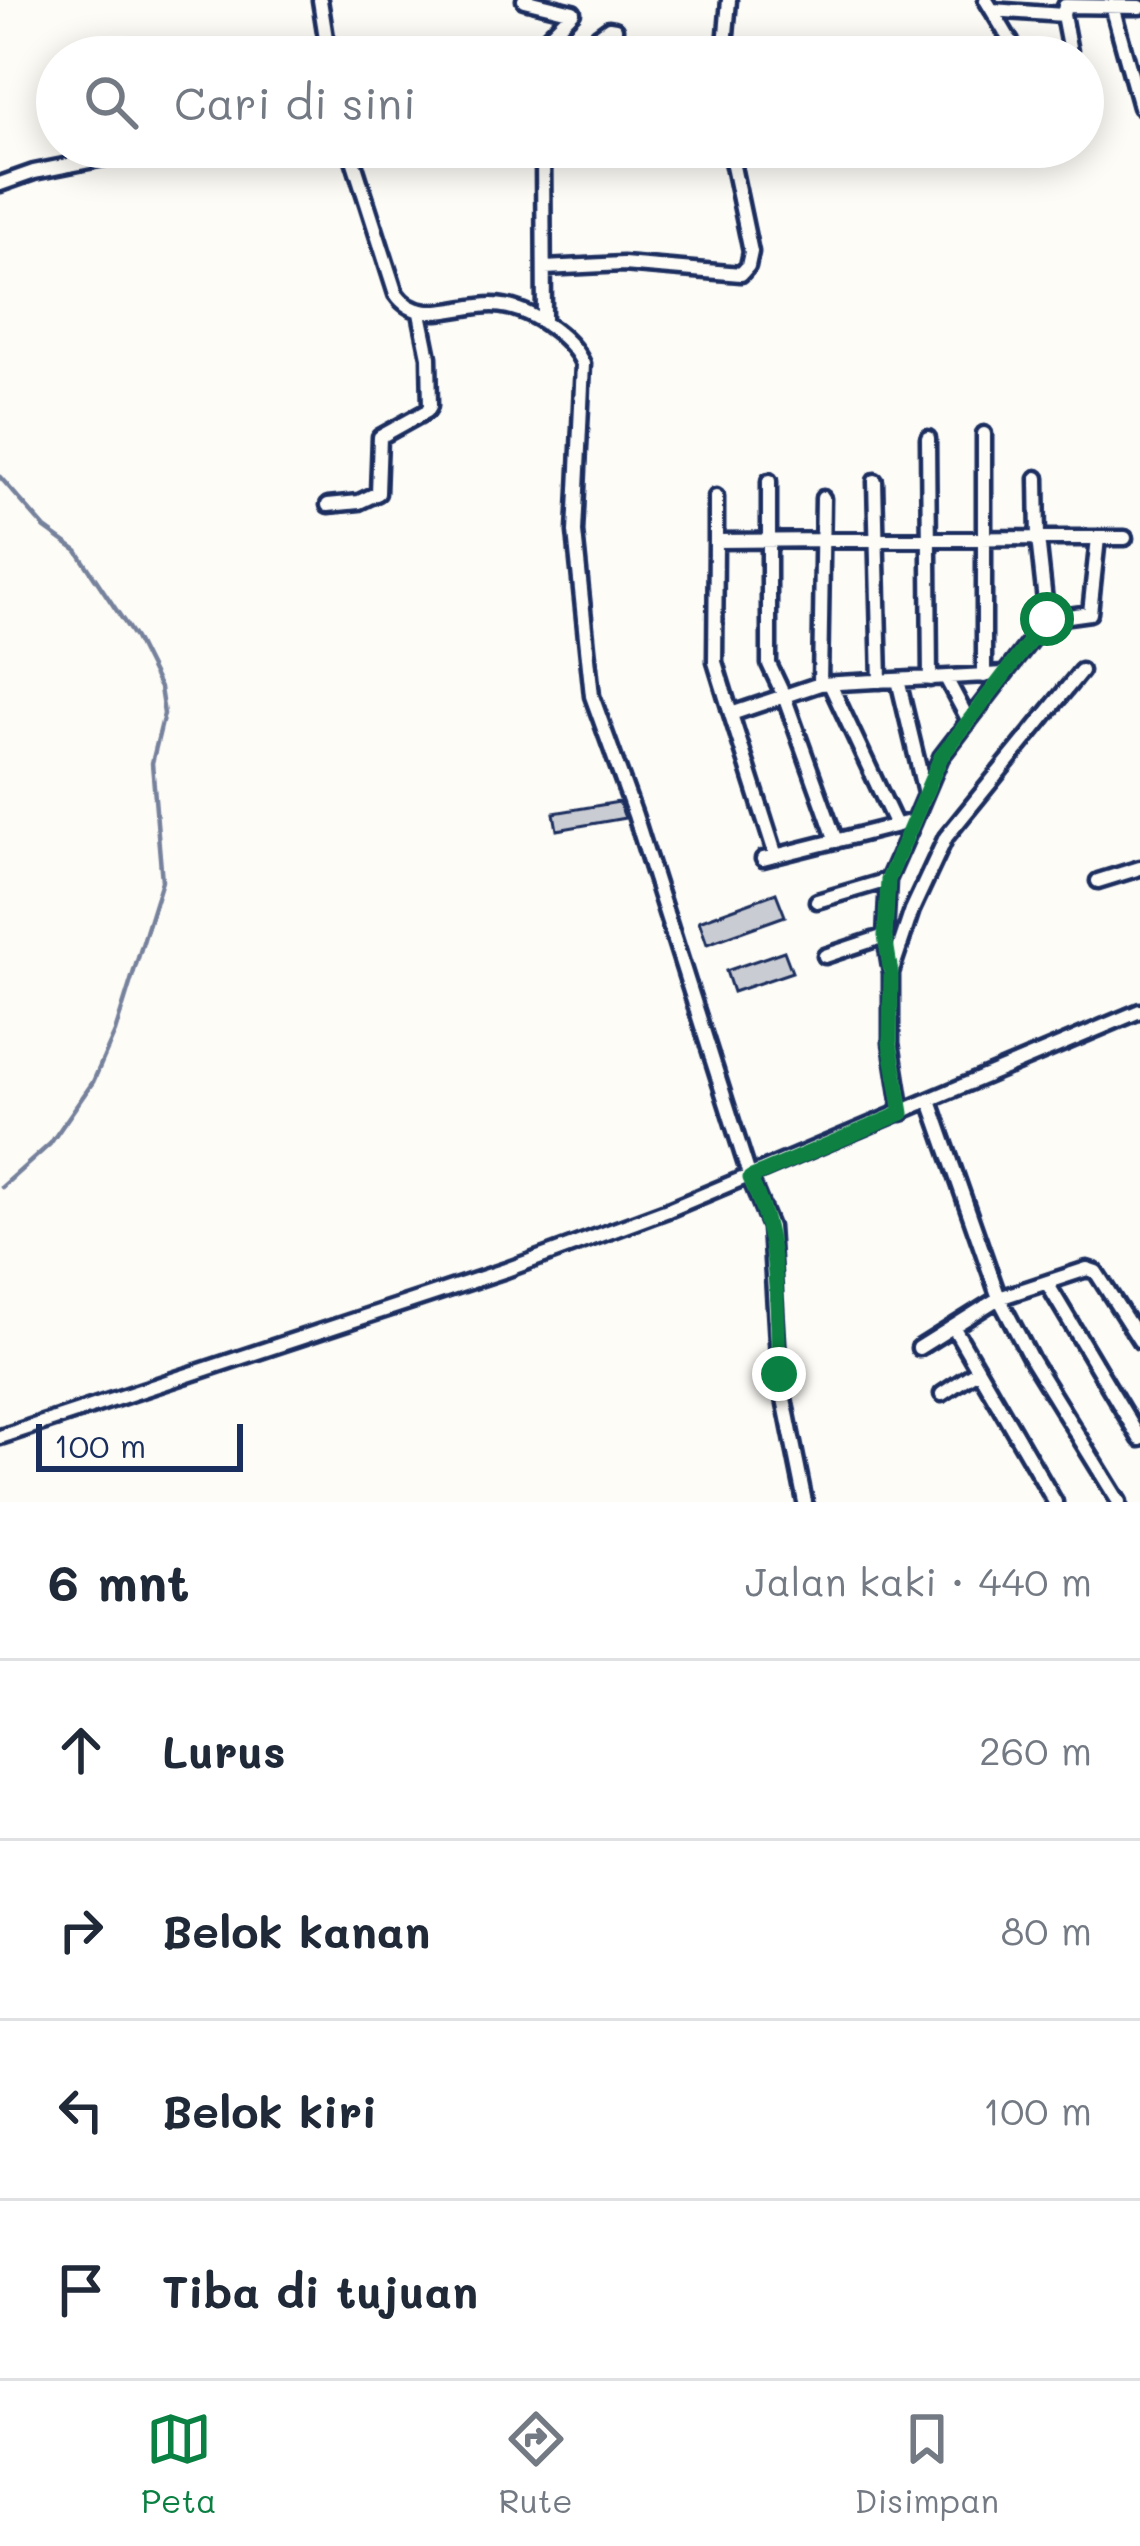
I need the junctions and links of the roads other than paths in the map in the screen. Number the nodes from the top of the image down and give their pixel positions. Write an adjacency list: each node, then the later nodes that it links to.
1 (320, 0): 9 (street)
2 (524, 0): 10 (street)
3 (729, 0): 12 (street)
4 (989, 5): 6 (street); 13 (street)
5 (1112, 6): 6 (street); 7 (street); 14 (street)
6 (1065, 7)
7 (1140, 7)
8 (615, 29): 11 (street)
9 (326, 36)
10 (549, 36)
11 (598, 36)
12 (726, 36)
13 (1007, 36)
14 (1140, 106)
15 (54, 168): 19 (street)
16 (357, 168): 21 (street)
17 (543, 168): 20 (street)
18 (733, 168): 20 (street)
19 (0, 184)
20 (545, 268): 22 (street)
21 (420, 313): 22 (street); 30 (street)
22 (544, 323): 67 (street)
23 (983, 434): 35 (street)
24 (928, 438): 34 (street)
25 (1037, 478): 31 (street)
26 (769, 481): 39 (street)
27 (875, 481): 37 (street)
28 (716, 497): 38 (street)
29 (823, 498): 36 (street)
30 (328, 505)
31 (1038, 538): 32 (street); 35 (street); 40 (street)
32 (1097, 538): 33 (street); 40 (street)
33 (1125, 538)
34 (927, 539): 35 (street); 37 (street); 45 (street)
35 (983, 539): 43 (street)
36 (825, 540): 37 (street); 39 (street); 49 (street)
37 (876, 540): 47 (street)
38 (716, 541): 39 (street); 51 (street)
39 (768, 541): 50 (street)
40 (1047, 619): 42 (street)
41 (1081, 671): 63 (street)
42 (1004, 674): 43 (street); 52 (street)
43 (985, 676): 44 (street)
44 (946, 678): 45 (street); 52 (street)
45 (930, 679): 46 (street)
46 (898, 680): 47 (street); 53 (street)
47 (880, 681): 49 (street)
48 (721, 682): 51 (street)
49 (825, 684): 50 (street); 55 (street)
50 (784, 696): 51 (street); 56 (street)
51 (731, 714): 56 (street)
52 (969, 721): 53 (street)
53 (925, 794): 54 (street)
54 (914, 821): 55 (street); 58 (street)
55 (896, 825): 56 (street)
56 (836, 841)
57 (1140, 868): 59 (street)
58 (888, 880): 60 (street); 61 (street)
59 (1098, 881)
60 (817, 902)
61 (885, 936): 62 (street); 63 (street)
62 (825, 956)
63 (891, 973): 66 (street)
64 (1140, 1011): 65 (street)
65 (931, 1101): 66 (street); 69 (street)
66 (902, 1113): 67 (street)
67 (750, 1178): 75 (street); 77 (street)
68 (1046, 1283): 69 (street); 71 (street); 76 (street)
69 (999, 1298): 70 (street); 79 (street)
70 (954, 1328): 72 (street); 73 (street)
71 (1140, 1340)
72 (919, 1348)
73 (977, 1371): 74 (street); 78 (street)
74 (942, 1394)
75 (0, 1437)
76 (1140, 1438)
77 (806, 1502)
78 (1054, 1502)
79 (1119, 1502)

